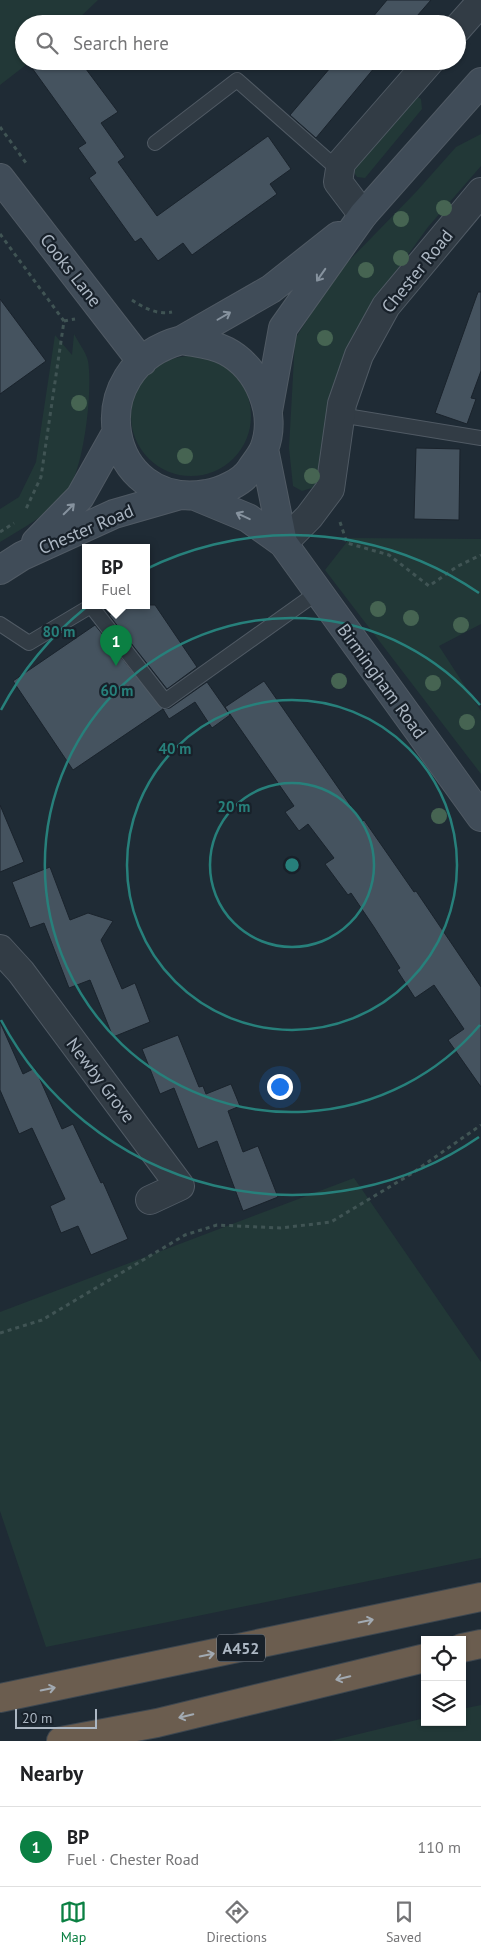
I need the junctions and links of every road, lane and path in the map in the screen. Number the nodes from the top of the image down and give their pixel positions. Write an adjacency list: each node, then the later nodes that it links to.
1 (481, 2): 2 (street)
2 (466, 19)
3 (422, 70): 6 (street)
4 (481, 82): 9 (main road)
5 (155, 142): 6 (lane)
6 (340, 171): 9 (street)
7 (0, 178): 12 (main road, Cooks Lane)
8 (481, 192): 14 (street, Chester Road)
9 (361, 218): 11 (main road, one-way to 9); 13 (main road, one-way to 13)
10 (0, 234): 20 (path)
11 (182, 340): 12 (main road); 13 (main road)
12 (142, 362): 15 (main road)
13 (267, 415): 17 (main road)
14 (340, 416): 16 (lane); 19 (street, Chester Road)
15 (116, 433): 18 (main road); 23 (main road, Chester Road, one-way to 15)
16 (481, 438)
17 (264, 449): 18 (main road); 21 (main road, Birmingham Road)
18 (187, 495): 21 (main road, Birmingham Road, one-way to 18); 23 (main road, Chester Road)
19 (322, 500): 21 (street, Chester Road); 22 (path)
20 (0, 532)
21 (283, 543): 25 (main road, Birmingham Road)
22 (481, 555)
23 (22, 556): 24 (main road, Chester Road)
24 (0, 570)
25 (318, 592): 27 (lane); 29 (main road, Birmingham Road)
26 (86, 609): 28 (lane)
27 (93, 609)
28 (0, 624)
29 (481, 817)
30 (0, 950): 32 (street, Newby Grove)
31 (481, 1125): 33 (path)
32 (150, 1200)
33 (0, 1333)
34 (481, 1597): 38 (highway, A452, one-way to 34)
35 (481, 1644): 36 (highway)
36 (466, 1647)
37 (421, 1659): 39 (highway, one-way to 39)
38 (0, 1698)
39 (61, 1741)

